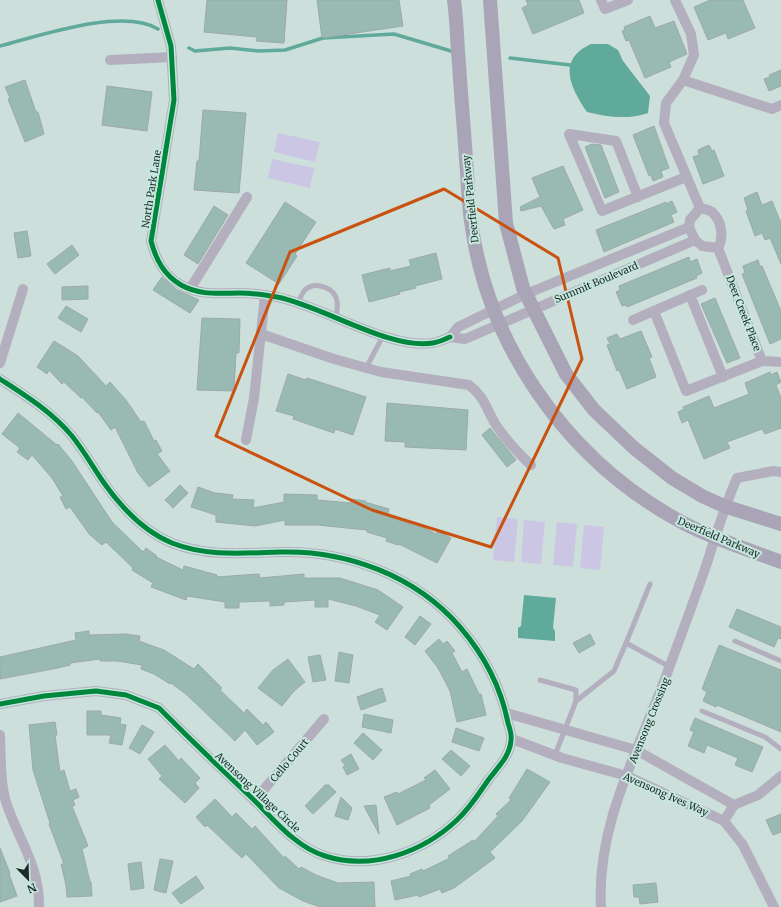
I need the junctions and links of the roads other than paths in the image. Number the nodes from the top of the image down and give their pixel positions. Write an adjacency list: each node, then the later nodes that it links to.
1 (158, 0): 7 (street, North Park Lane)
2 (454, 0): 26 (main road, Deerfield Parkway)
3 (490, 0): 21 (main road)
4 (601, 0): 5 (street)
5 (628, 0)
6 (675, 0): 9 (street)
7 (172, 57): 8 (street); 19 (street, North Park Lane)
8 (110, 60)
9 (683, 80): 10 (street); 11 (street)
10 (781, 105)
11 (686, 177): 13 (street); 14 (street)
12 (247, 197): 19 (street)
13 (638, 197): 13 (street)
14 (700, 208): 15 (street); 17 (street, Deer Creek Place)
15 (690, 227): 16 (street); 21 (street, Summit Boulevard)
16 (694, 240): 17 (street); 25 (street, Summit Boulevard)
17 (718, 248): 34 (street, Deer Creek Place)
18 (23, 289): 36 (street)
19 (190, 289): 23 (street, North Park Lane)
20 (702, 290): 22 (street)
21 (526, 294): 25 (main road); 26 (street, Summit Boulevard)
22 (690, 295): 27 (street); 38 (street)
23 (265, 296): 24 (street, North Park Lane); 31 (street)
24 (298, 302): 28 (street, North Park Lane); 28 (lane)
25 (532, 309): 30 (street, Summit Boulevard); 43 (main road)
26 (493, 310): 30 (main road, Deerfield Parkway); 33 (street, North Park Lane)
27 (654, 311): 29 (street); 38 (street)
28 (336, 317): 32 (street, North Park Lane)
29 (633, 320)
30 (499, 324): 33 (street, North Park Lane); 45 (main road, Deerfield Parkway)
31 (261, 334): 37 (street); 40 (street)
32 (383, 336): 33 (street, North Park Lane); 37 (lane)
33 (450, 337)
34 (762, 361): 35 (street, Deer Creek Place); 38 (street)
35 (781, 362)
36 (0, 363)
37 (366, 368): 41 (street)
38 (723, 377)
39 (0, 379): 56 (street, Avensong Village Circle)
40 (246, 440)
41 (531, 465)
42 (781, 472): 43 (street)
43 (724, 506): 44 (main road); 45 (street)
44 (781, 524)
45 (715, 537): 46 (main road, Deerfield Parkway); 51 (street, Avensong Crossing)
46 (781, 562)
47 (650, 584): 49 (lane)
48 (735, 641): 50 (lane)
49 (626, 643): 51 (lane); 53 (lane)
50 (781, 660)
51 (670, 667): 62 (street, Avensong Crossing)
52 (540, 680): 53 (lane)
53 (576, 701): 58 (lane)
54 (0, 704): 66 (street, Avensong Village Circle)
55 (702, 711): 61 (lane)
56 (506, 713): 58 (street); 60 (street, Avensong Village Circle)
57 (324, 719): 66 (street, Cello Court)
58 (565, 730): 62 (street); 63 (lane)
59 (0, 735): 69 (street)
60 (512, 739): 63 (street, Avensong Ives Way); 66 (street, Avensong Village Circle)
61 (781, 749)
62 (636, 750): 64 (street, Avensong Crossing); 67 (street)
63 (555, 755): 64 (street, Avensong Ives Way)
64 (627, 776): 68 (street, Avensong Ives Way); 70 (street, Avensong Crossing)
65 (781, 776): 67 (street)
66 (254, 801)
67 (734, 806): 68 (street)
68 (724, 820): 71 (street, Avensong Ives Way)
69 (39, 907)
70 (601, 907)
71 (774, 907)

